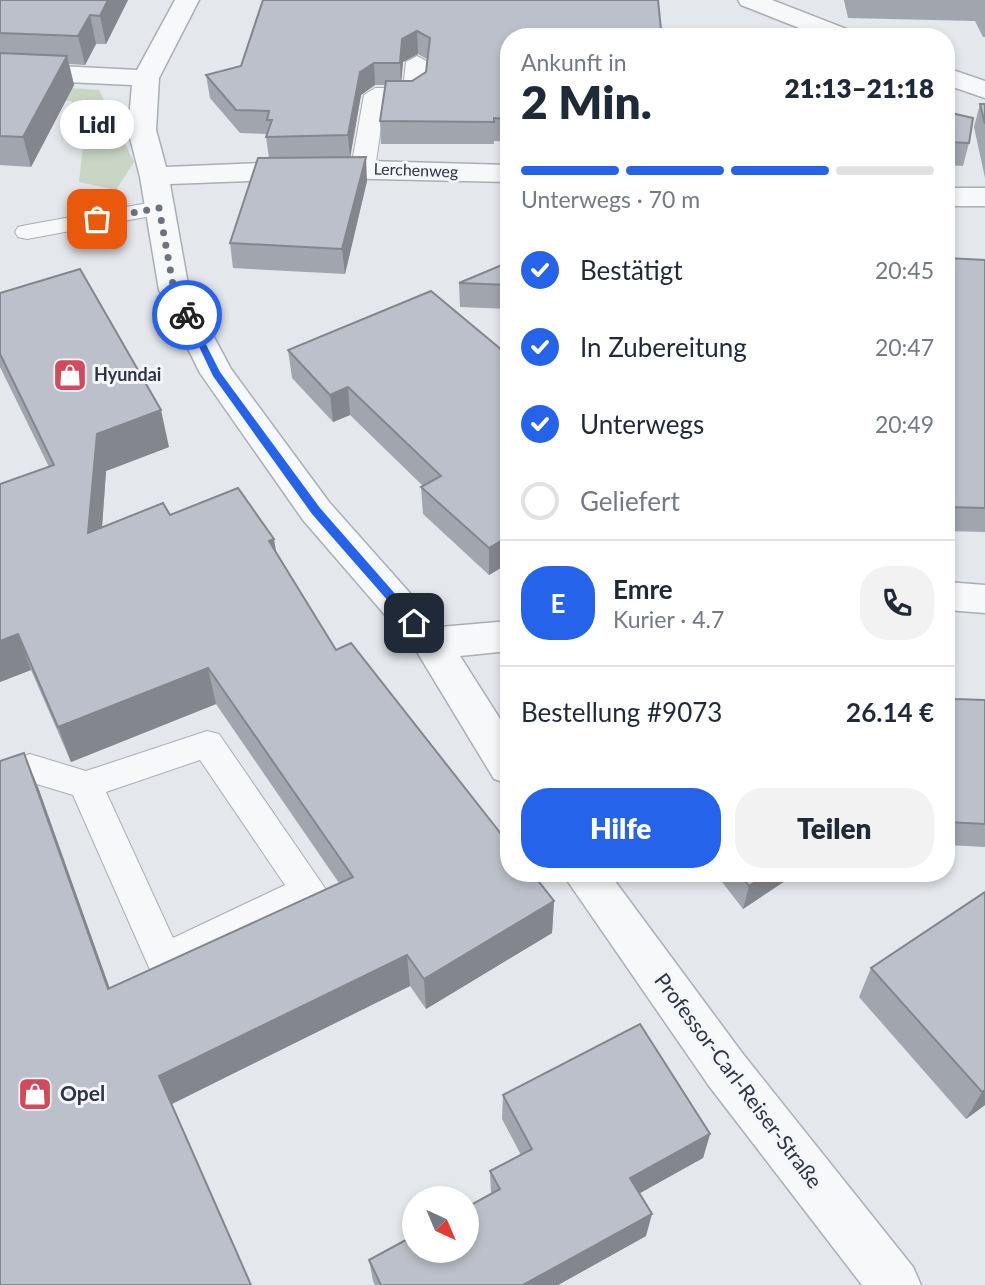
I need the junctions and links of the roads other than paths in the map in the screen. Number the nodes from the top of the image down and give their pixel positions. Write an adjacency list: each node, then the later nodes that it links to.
1 (187, 0): 6 (street)
2 (750, 0): 3 (street)
3 (822, 28)
4 (417, 62): 9 (lane)
5 (0, 71): 6 (street)
6 (146, 78): 11 (street)
7 (955, 79): 8 (street)
8 (985, 90)
9 (363, 168): 10 (street, Lerchenweg); 11 (street, Lerchenweg)
10 (500, 173)
11 (157, 193): 14 (lane); 18 (street)
12 (955, 197): 13 (street)
13 (985, 197)
14 (27, 232)
15 (955, 597): 16 (street)
16 (985, 599)
17 (500, 638): 18 (street)
18 (431, 642): 19 (street)
19 (500, 753)
20 (0, 778): 21 (lane)
21 (86, 785): 21 (lane)
22 (590, 882): 23 (street, Professor-Carl-Reiser-Straße)
23 (895, 1285)

